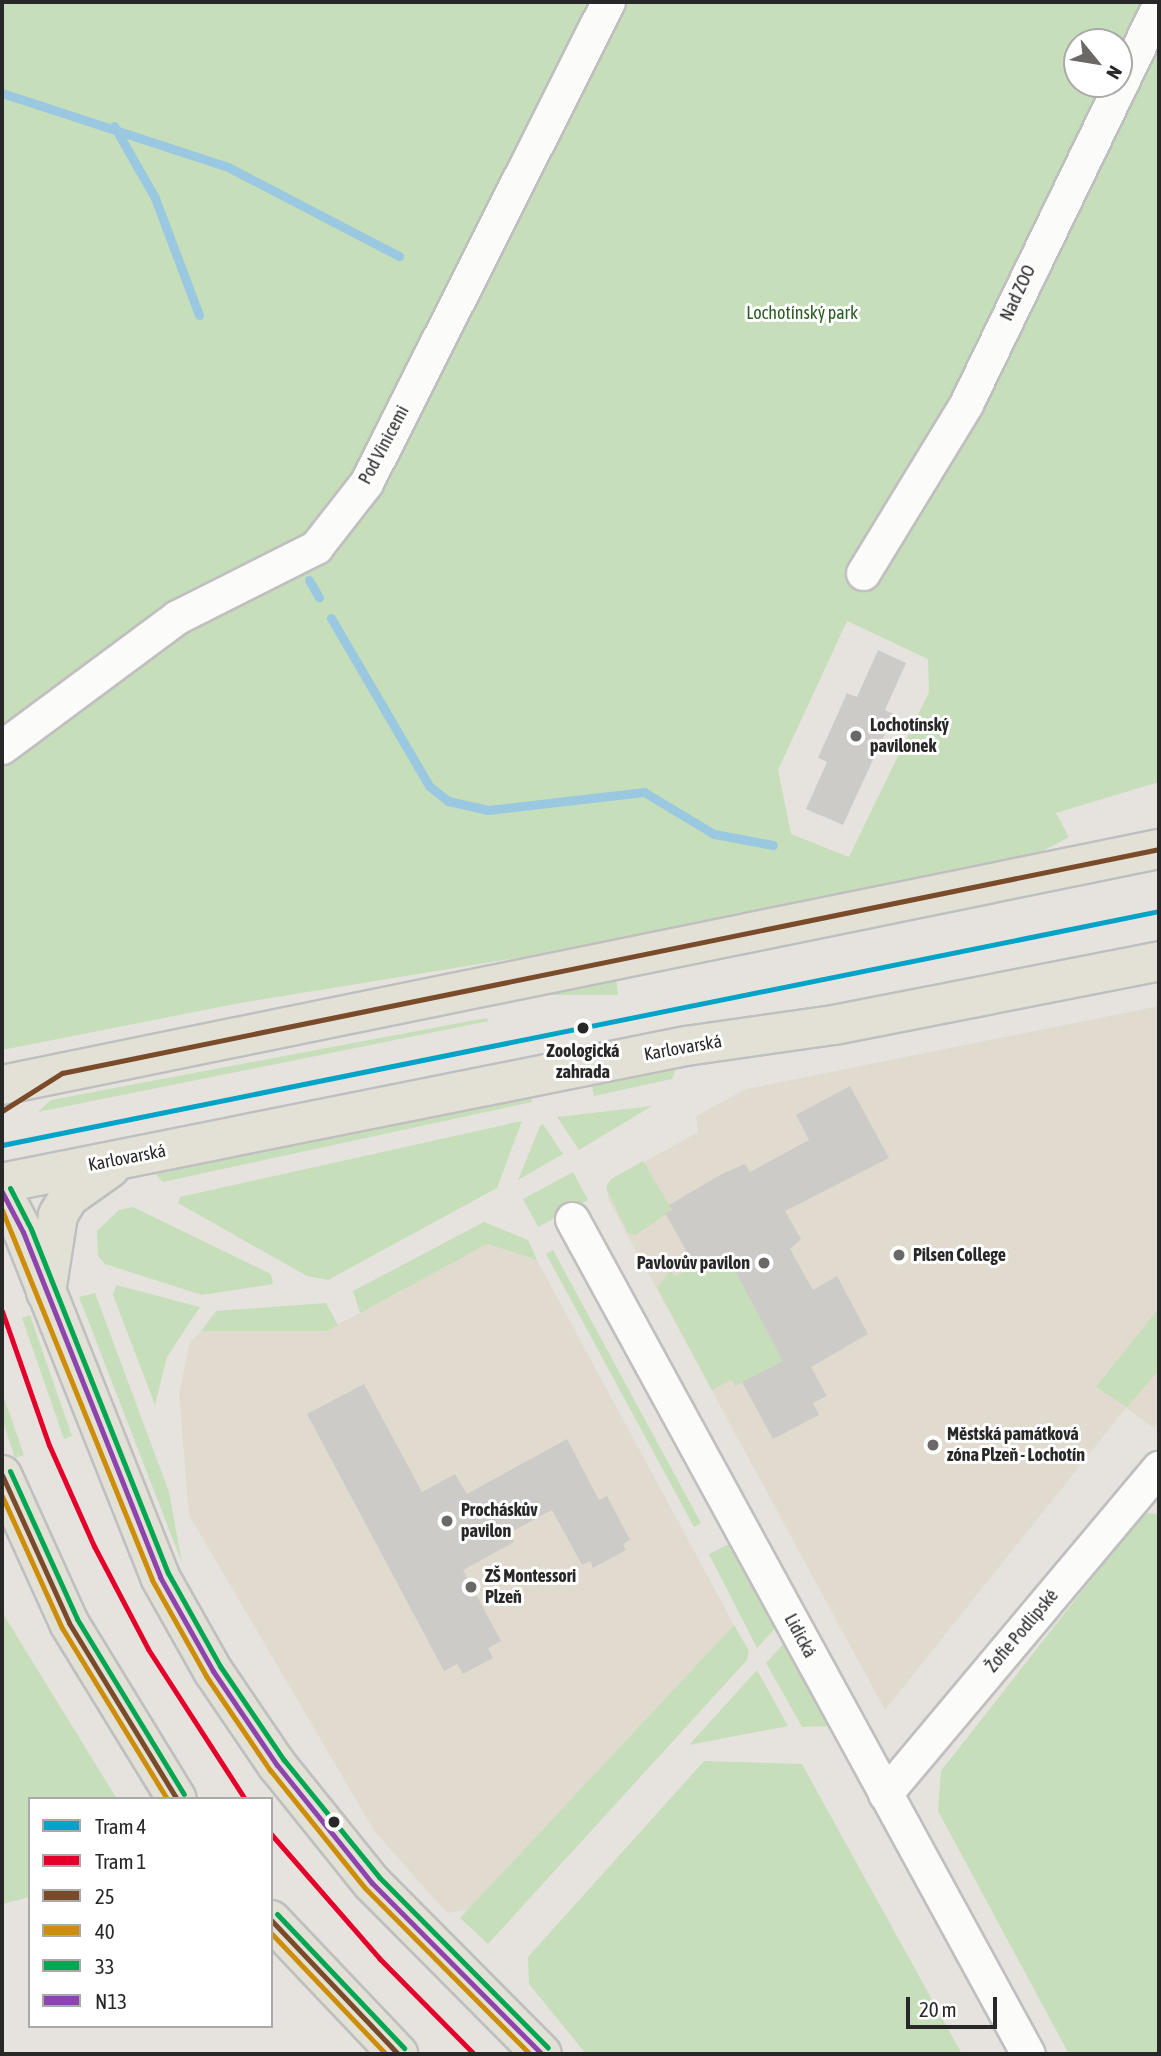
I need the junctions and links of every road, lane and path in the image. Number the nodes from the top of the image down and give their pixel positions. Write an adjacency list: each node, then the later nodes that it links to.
1 (608, 2): 4 (street, Pod Vinicemi)
2 (1159, 4): 3 (street, Nad ZOO)
3 (863, 573)
4 (2, 747)
5 (1159, 849): 7 (main road)
6 (1159, 961): 10 (main road, Karlovarská)
7 (62, 1073): 8 (main road); 9 (main road)
8 (2, 1085)
9 (2, 1111)
10 (140, 1155): 11 (main road, Karlovarská); 14 (main road)
11 (2, 1183)
12 (2, 1192): 14 (main road)
13 (572, 1219): 17 (street, Lidická)
14 (46, 1294): 21 (main road)
15 (1159, 1468): 17 (street, Žofie Podlipské)
16 (2, 1475): 18 (main road)
17 (886, 1794): 22 (street, Lidická)
18 (176, 1797)
19 (273, 1922): 20 (main road)
20 (398, 2054)
21 (542, 2054)
22 (1028, 2054)

